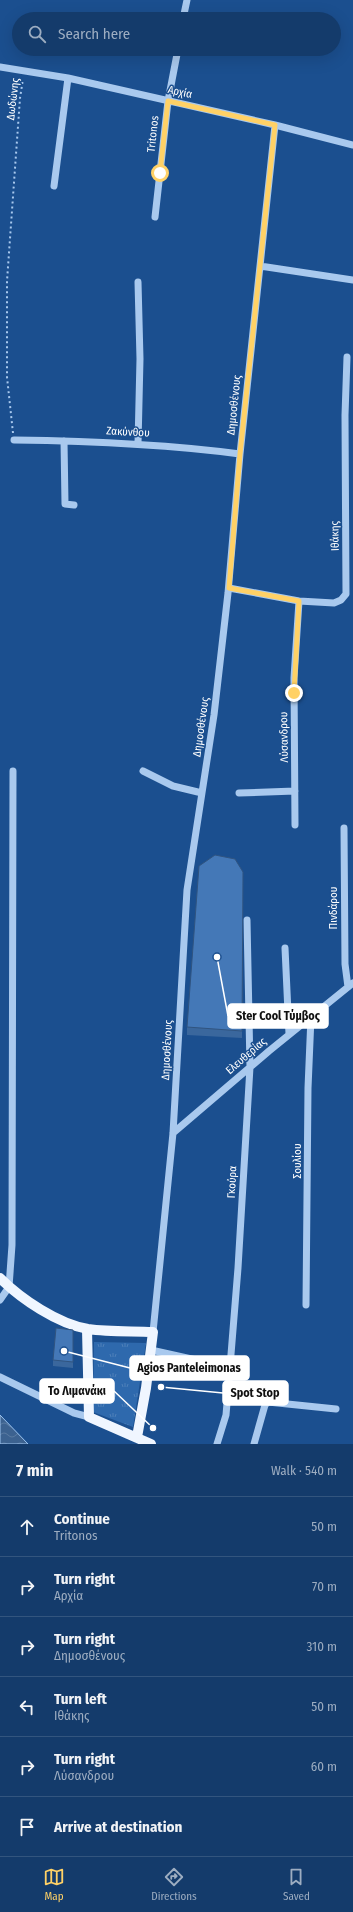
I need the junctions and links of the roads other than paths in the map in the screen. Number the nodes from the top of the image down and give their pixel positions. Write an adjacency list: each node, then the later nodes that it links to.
1 (187, 0): 2 (street)
2 (185, 12)
3 (177, 56): 6 (street, Tritonos)
4 (0, 67): 5 (street, Αρχία)
5 (68, 78): 6 (street, Αρχία); 9 (street)
6 (168, 101): 7 (street, Αρχία); 10 (street, Tritonos)
7 (275, 125): 8 (street, Αρχία); 11 (street, Δημοσθένους)
8 (353, 144)
9 (54, 186)
10 (155, 217)
11 (260, 266): 12 (street); 18 (street, Δημοσθένους)
12 (353, 280)
13 (138, 282): 17 (street)
14 (347, 357): 21 (street, Ιθάκης)
15 (14, 440): 16 (street, Ζακύνθου)
16 (64, 441): 17 (street, Ζακύνθου); 19 (street)
17 (138, 444): 18 (street, Ζακύνθου)
18 (240, 454): 20 (street, Δημοσθένους)
19 (74, 505)
20 (229, 588): 21 (street, Ιθάκης); 25 (street, Δημοσθένους)
21 (299, 601): 24 (street, Λύσανδρου)
22 (13, 771): 37 (street)
23 (143, 771): 25 (street)
24 (295, 791): 26 (street); 27 (street, Λύσανδρου)
25 (202, 793): 35 (street, Δημοσθένους)
26 (239, 793)
27 (295, 825)
28 (344, 828): 31 (street, Πινδάρου)
29 (247, 920): 34 (street, Γκούρα)
30 (285, 948): 33 (street)
31 (350, 985): 32 (street, Ελευθερίας)
32 (311, 1017): 33 (street, Ελευθερίας); 39 (street, Σουλίου)
33 (289, 1034): 34 (street, Ελευθερίας)
34 (250, 1067): 35 (street, Ελευθερίας); 49 (street, Γκούρα)
35 (173, 1133): 41 (street, Δημοσθένους)
36 (0, 1278): 37 (main road)
37 (9, 1287): 38 (street); 40 (main road)
38 (0, 1300)
39 (306, 1305)
40 (87, 1329): 41 (main road); 46 (main road)
41 (153, 1332): 42 (main road)
42 (151, 1350): 43 (street); 47 (main road)
43 (214, 1364)
44 (0, 1377): 46 (street)
45 (336, 1409): 50 (street)
46 (88, 1417): 47 (main road)
47 (137, 1437): 48 (main road)
48 (151, 1444)
49 (217, 1444)
50 (254, 1444)

